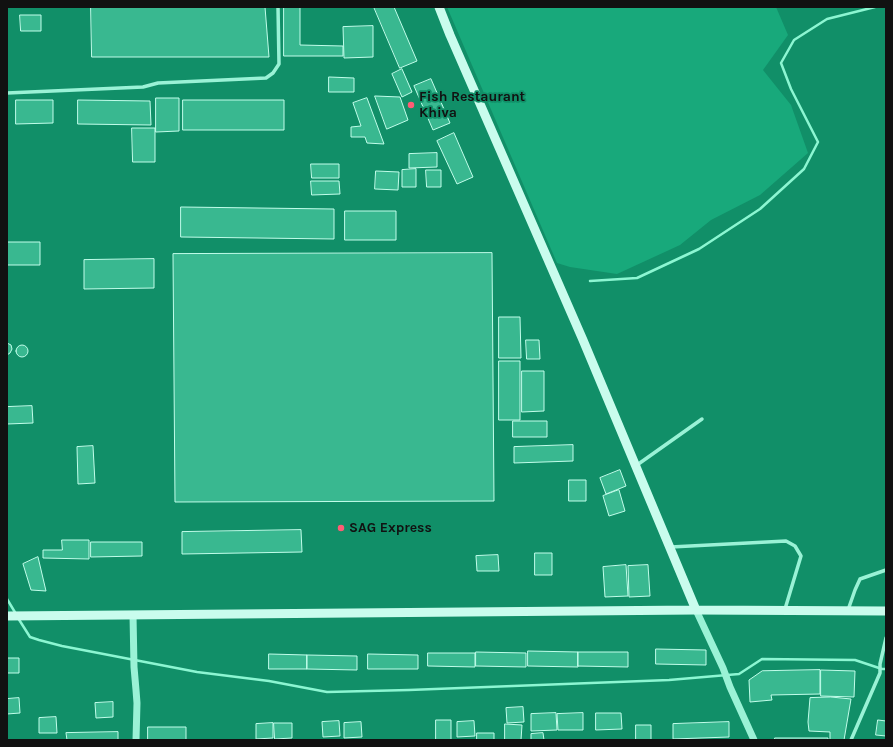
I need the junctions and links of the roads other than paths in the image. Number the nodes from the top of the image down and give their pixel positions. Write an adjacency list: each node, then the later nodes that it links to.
1 (278, 7): 3 (lane)
2 (439, 7): 5 (main road)
3 (7, 93)
4 (702, 419): 5 (lane)
5 (636, 465): 6 (main road)
6 (670, 547): 8 (main road); 9 (lane)
7 (886, 570): 10 (lane)
8 (696, 610): 9 (main road); 12 (main road); 16 (street)
9 (784, 610): 10 (main road)
10 (848, 611): 11 (main road)
11 (886, 611)
12 (133, 615): 13 (main road); 15 (street)
13 (7, 616)
14 (886, 638): 17 (lane)
15 (136, 740)
16 (754, 740)
17 (851, 740)

